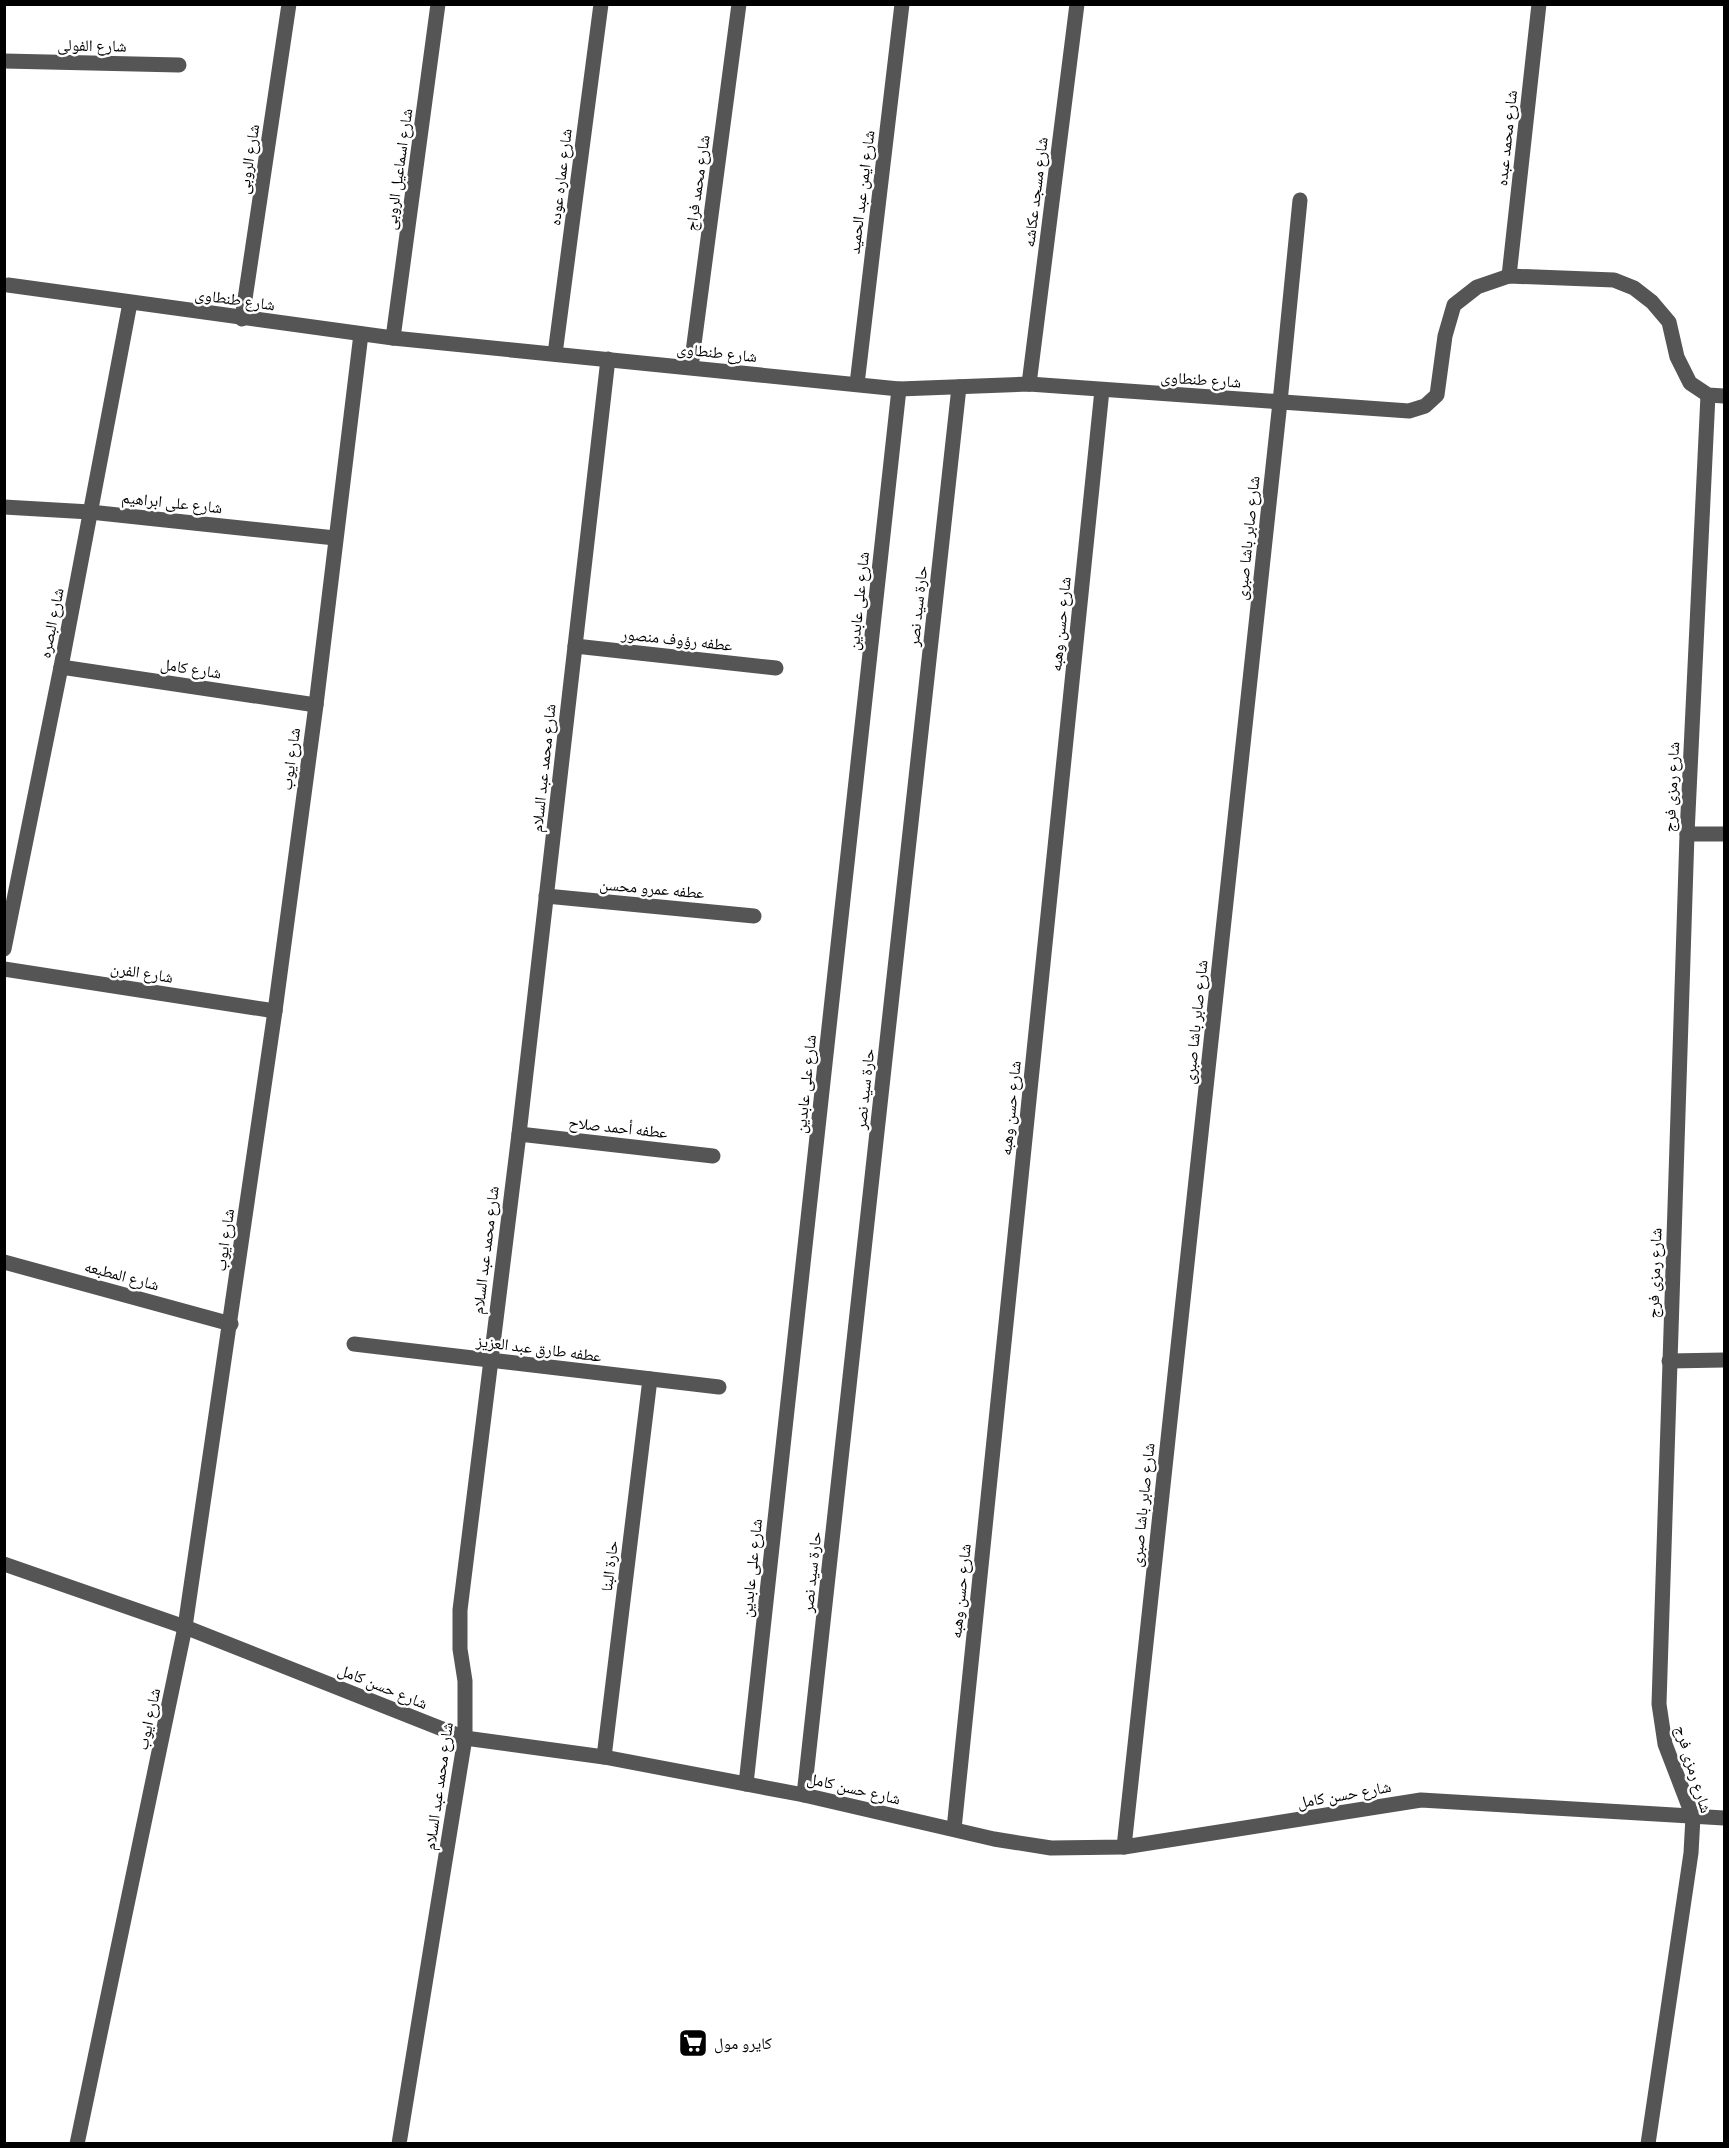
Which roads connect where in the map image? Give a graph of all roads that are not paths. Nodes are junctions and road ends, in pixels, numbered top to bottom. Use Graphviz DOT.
graph roads {
  1 [pos="289,4"];
  2 [pos="438,4"];
  3 [pos="601,4"];
  4 [pos="740,4"];
  5 [pos="902,4"];
  6 [pos="1077,4"];
  7 [pos="1539,4"];
  8 [pos="4,61"];
  9 [pos="179,65"];
  10 [pos="1300,200"];
  11 [pos="1509,276"];
  12 [pos="8,285"];
  13 [pos="130,303"];
  14 [pos="242,319"];
  15 [pos="361,334"];
  16 [pos="393,338"];
  17 [pos="555,354"];
  18 [pos="608,359"];
  19 [pos="691,367"];
  20 [pos="857,384"];
  21 [pos="1029,384"];
  22 [pos="959,387"];
  23 [pos="899,389"];
  24 [pos="1102,390"];
  25 [pos="1708,394"];
  26 [pos="1725,396"];
  27 [pos="1280,402"];
  28 [pos="4,507"];
  29 [pos="90,512"];
  30 [pos="335,538"];
  31 [pos="574,646"];
  32 [pos="61,667"];
  33 [pos="776,668"];
  34 [pos="316,705"];
  35 [pos="1687,834"];
  36 [pos="1725,834"];
  37 [pos="546,896"];
  38 [pos="754,916"];
  39 [pos="4,949"];
  40 [pos="4,969"];
  41 [pos="275,1011"];
  42 [pos="519,1134"];
  43 [pos="713,1156"];
  44 [pos="4,1262"];
  45 [pos="231,1324"];
  46 [pos="354,1344"];
  47 [pos="489,1360"];
  48 [pos="1725,1360"];
  49 [pos="1669,1361"];
  50 [pos="650,1378"];
  51 [pos="719,1387"];
  52 [pos="4,1564"];
  53 [pos="185,1626"];
  54 [pos="465,1738"];
  55 [pos="604,1757"];
  56 [pos="746,1784"];
  57 [pos="804,1795"];
  58 [pos="1693,1817"];
  59 [pos="1725,1818"];
  60 [pos="954,1829"];
  61 [pos="1124,1847"];
  62 [pos="78,2144"];
  63 [pos="399,2144"];
  64 [pos="1648,2144"];
  1 -- 14 [label="street, شارع الروبى"];
  2 -- 16 [label="street, شارع اسماعيل الروبى"];
  3 -- 17 [label="street, شارع عماره عوده"];
  4 -- 19 [label="street, شارع محمد فراج"];
  5 -- 20 [label="street, شارع ايمن عبد الحميد"];
  6 -- 21 [label="street, شارع مسجد عكاشه"];
  7 -- 11 [label="street, شارع محمد عبده"];
  8 -- 9 [label="street, شارع الفولى"];
  10 -- 27 [label="street, شارع صابر باشا صبرى"];
  11 -- 25 [label="street"];
  11 -- 27 [label="street, شارع طنطاوى"];
  12 -- 13 [label="street, شارع طنطاوى"];
  13 -- 14 [label="street, شارع طنطاوى"];
  13 -- 29 [label="street, شارع البصره"];
  14 -- 15 [label="street, شارع طنطاوى"];
  15 -- 16 [label="street, شارع طنطاوى"];
  15 -- 30 [label="street, شارع ايوب"];
  16 -- 17 [label="street, شارع طنطاوى"];
  17 -- 18 [label="street, شارع طنطاوى"];
  18 -- 19 [label="street, شارع طنطاوى"];
  18 -- 31 [label="street, شارع محمد عبد السلام"];
  19 -- 20 [label="street, شارع طنطاوى"];
  20 -- 23 [label="street, شارع طنطاوى"];
  21 -- 22 [label="street, شارع طنطاوى"];
  21 -- 24 [label="street, شارع طنطاوى"];
  22 -- 23 [label="street, شارع طنطاوى"];
  22 -- 57 [label="street, حارة سيد نصر"];
  23 -- 56 [label="street, شارع على عابدين"];
  24 -- 27 [label="street, شارع طنطاوى"];
  24 -- 60 [label="street, شارع حسن وهبه"];
  25 -- 26 [label="street"];
  25 -- 35 [label="street, شارع رمزى فرج"];
  27 -- 61 [label="street, شارع صابر باشا صبرى"];
  28 -- 29 [label="street, شارع على ابراهيم"];
  29 -- 30 [label="street, شارع على ابراهيم"];
  29 -- 32 [label="street, شارع البصره"];
  30 -- 34 [label="street, شارع ايوب"];
  31 -- 33 [label="street, عطفه رؤوف منصور"];
  31 -- 37 [label="street, شارع محمد عبد السلام"];
  32 -- 34 [label="street, شارع كامل"];
  32 -- 39 [label="street, شارع البصره"];
  34 -- 41 [label="street, شارع ايوب"];
  35 -- 36 [label="street"];
  35 -- 49 [label="street, شارع رمزى فرج"];
  37 -- 38 [label="street, عطفه عمرو محسن"];
  37 -- 42 [label="street, شارع محمد عبد السلام"];
  40 -- 41 [label="street, شارع الفرن"];
  41 -- 45 [label="street, شارع ايوب"];
  42 -- 43 [label="street, عطفه أحمد صلاح"];
  42 -- 47 [label="street, شارع محمد عبد السلام"];
  44 -- 45 [label="street, شارع المطبعه"];
  45 -- 53 [label="street, شارع ايوب"];
  46 -- 47 [label="street, عطفه طارق عبد العزيز"];
  47 -- 50 [label="street, عطفه طارق عبد العزيز"];
  47 -- 54 [label="street, شارع محمد عبد السلام"];
  48 -- 49 [label="street"];
  49 -- 58 [label="street, شارع رمزى فرج"];
  50 -- 51 [label="street, عطفه طارق عبد العزيز"];
  50 -- 55 [label="street, حارة البنا"];
  52 -- 53 [label="street, شارع حسن كامل"];
  53 -- 54 [label="street, شارع حسن كامل"];
  53 -- 62 [label="street, شارع ايوب"];
  54 -- 55 [label="street, شارع حسن كامل"];
  54 -- 63 [label="street, شارع محمد عبد السلام"];
  55 -- 56 [label="street, شارع حسن كامل"];
  56 -- 57 [label="street, شارع حسن كامل"];
  57 -- 60 [label="street, شارع حسن كامل"];
  58 -- 59 [label="street, شارع حسن كامل"];
  58 -- 61 [label="street, شارع حسن كامل"];
  58 -- 64 [label="street, شارع رمزى فرج"];
  60 -- 61 [label="street, شارع حسن كامل"];
}
